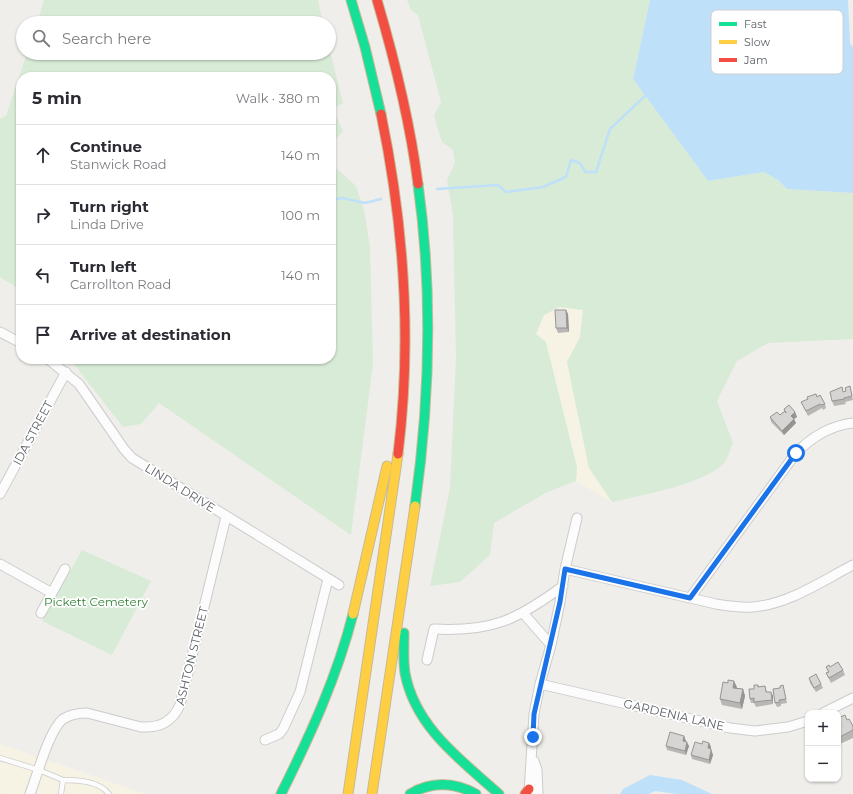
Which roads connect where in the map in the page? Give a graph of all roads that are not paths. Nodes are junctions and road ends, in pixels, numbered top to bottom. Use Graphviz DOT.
graph roads {
  1 [pos="351,0"];
  2 [pos="377,0"];
  3 [pos="0,332"];
  4 [pos="16,340"];
  5 [pos="55,364"];
  6 [pos="66,372"];
  7 [pos="404,380"];
  8 [pos="853,423"];
  9 [pos="0,494"];
  10 [pos="226,517"];
  11 [pos="577,518"];
  12 [pos="408,552"];
  13 [pos="0,564"];
  14 [pos="853,565"];
  15 [pos="65,568"];
  16 [pos="565,569"];
  17 [pos="328,579"];
  18 [pos="339,586"];
  19 [pos="563,586"];
  20 [pos="52,593"];
  21 [pos="690,598"];
  22 [pos="41,613"];
  23 [pos="523,613"];
  24 [pos="551,645"];
  25 [pos="427,660"];
  26 [pos="540,684"];
  27 [pos="853,698"];
  28 [pos="830,710"];
  29 [pos="805,722"];
  30 [pos="265,740"];
  31 [pos="532,754"];
  32 [pos="0,758"];
  33 [pos="39,770"];
  34 [pos="64,780"];
  35 [pos="528,792"];
  36 [pos="30,794"];
  37 [pos="61,794"];
  38 [pos="109,794"];
  39 [pos="281,794"];
  40 [pos="348,794"];
  41 [pos="372,794"];
  42 [pos="410,794"];
  43 [pos="476,794"];
  44 [pos="499,794"];
  45 [pos="538,794"];
  1 -- 7 [label="highway"];
  2 -- 12 [label="highway"];
  3 -- 4 [label="street"];
  5 -- 6 [label="street, LINDA DRIVE"];
  6 -- 9 [label="street, IDA STREET"];
  6 -- 10 [label="street, LINDA DRIVE"];
  7 -- 39 [label="highway"];
  7 -- 40 [label="highway"];
  8 -- 21 [label="street"];
  10 -- 17 [label="street, LINDA DRIVE"];
  10 -- 33 [label="street, ASHTON STREET"];
  11 -- 16 [label="street"];
  12 -- 41 [label="highway"];
  12 -- 44 [label="highway"];
  13 -- 20 [label="street"];
  14 -- 21 [label="street"];
  15 -- 20 [label="street"];
  16 -- 19 [label="street"];
  16 -- 21 [label="street"];
  17 -- 18 [label="street, LINDA DRIVE"];
  17 -- 30 [label="street"];
  19 -- 23 [label="street"];
  19 -- 24 [label="street"];
  20 -- 22 [label="street"];
  23 -- 24 [label="street"];
  23 -- 25 [label="street"];
  24 -- 26 [label="street"];
  26 -- 29 [label="street, GARDENIA LANE"];
  26 -- 31 [label="street"];
  27 -- 28 [label="street"];
  31 -- 35 [label="street"];
  31 -- 45 [label="street"];
  32 -- 33 [label="lane"];
  33 -- 34 [label="lane"];
  33 -- 36 [label="street, ASHTON STREET"];
  34 -- 37 [label="lane"];
  34 -- 38 [label="lane"];
  42 -- 43 [label="highway"];
}
